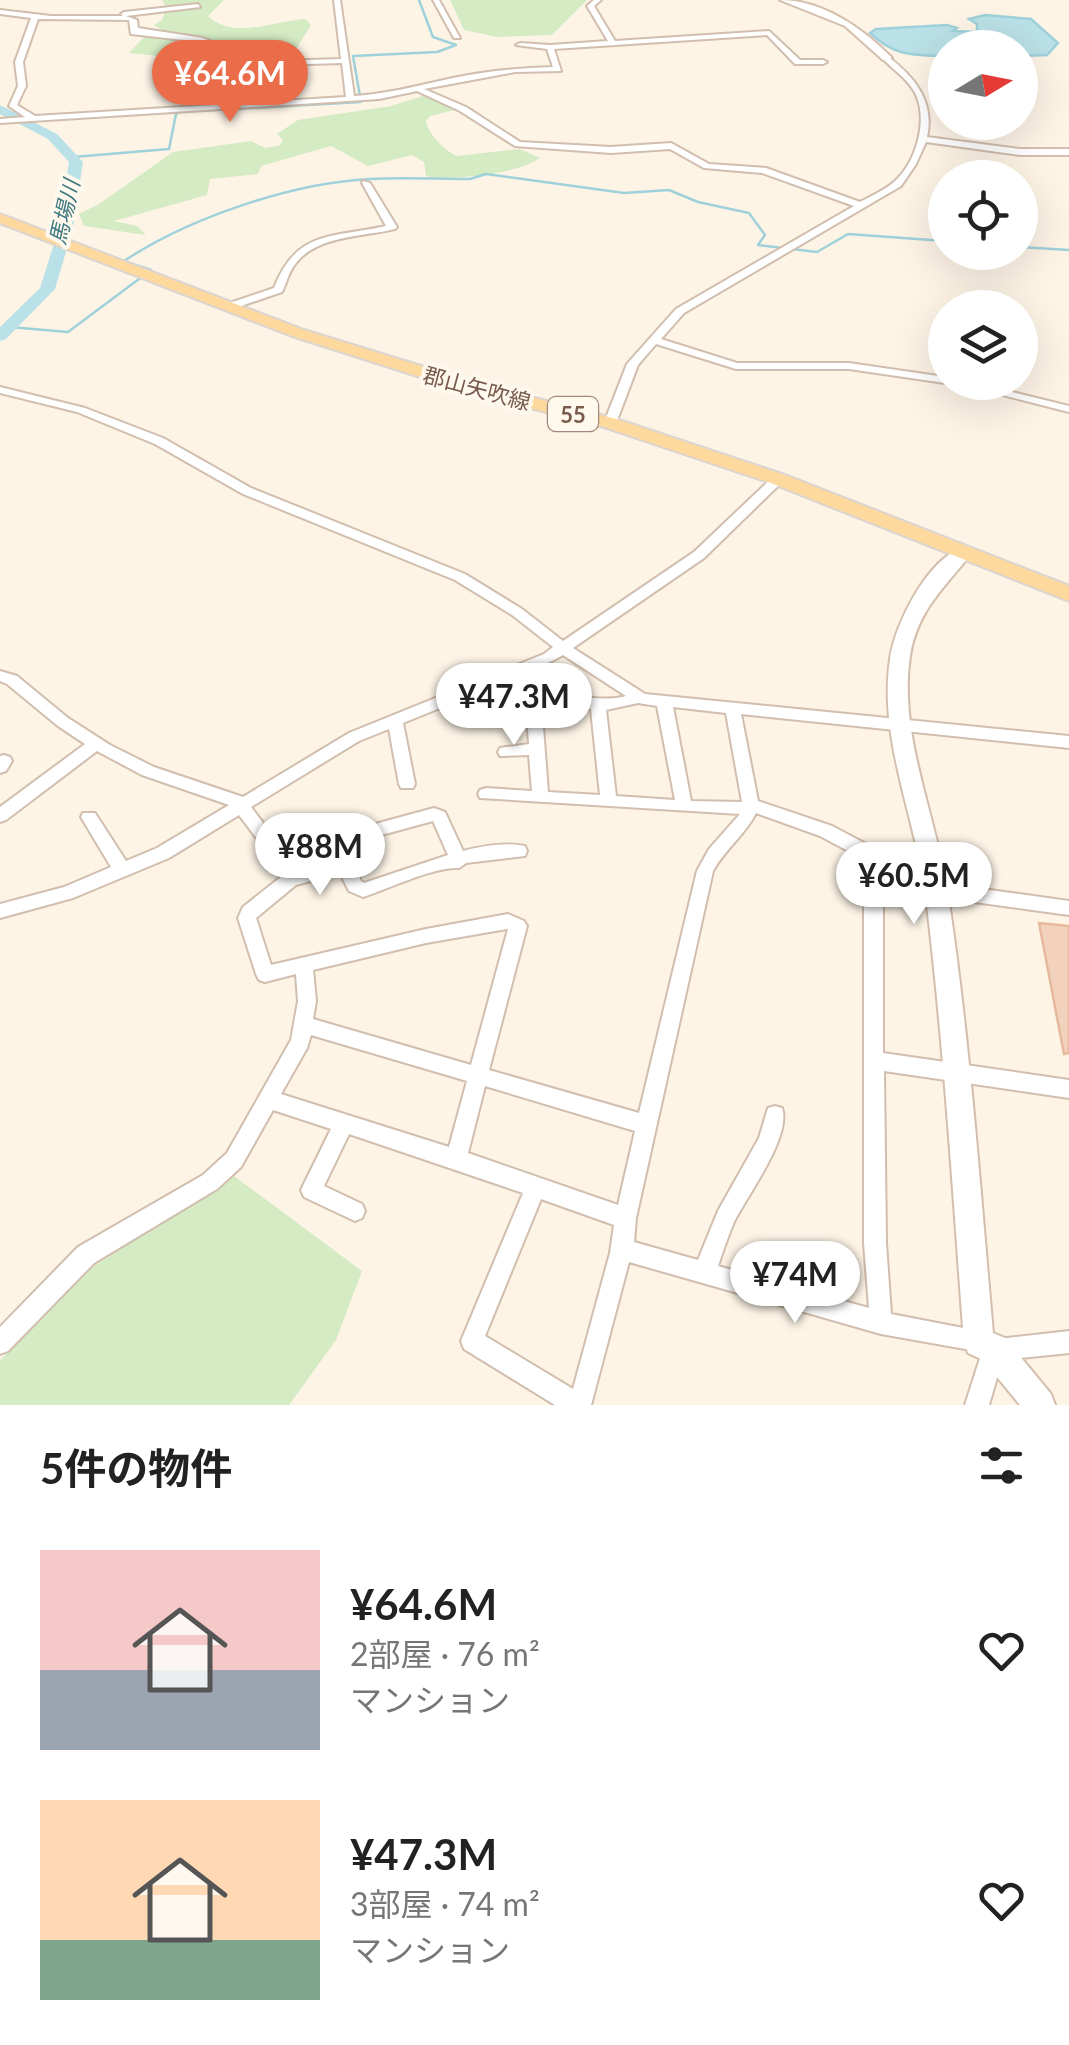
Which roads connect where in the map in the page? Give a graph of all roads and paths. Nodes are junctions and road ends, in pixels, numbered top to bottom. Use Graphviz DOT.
graph roads {
  1 [pos="337,0"];
  2 [pos="436,0"];
  3 [pos="598,0"];
  4 [pos="784,0"];
  5 [pos="131,1"];
  6 [pos="19,4"];
  7 [pos="198,6"];
  8 [pos="122,16"];
  9 [pos="36,17"];
  10 [pos="457,36"];
  11 [pos="612,42"];
  12 [pos="520,45"];
  13 [pos="550,47"];
  14 [pos="887,58"];
  15 [pos="344,61"];
  16 [pos="823,62"];
  17 [pos="420,90"];
  18 [pos="350,99"];
  19 [pos="32,119"];
  20 [pos="0,122"];
  21 [pos="925,139"];
  22 [pos="1069,152"];
  23 [pos="366,183"];
  24 [pos="862,206"];
  25 [pos="0,218"];
  26 [pos="228,308"];
  27 [pos="654,340"];
  28 [pos="928,378"];
  29 [pos="0,390"];
  30 [pos="1034,400"];
  31 [pos="1069,408"];
  32 [pos="610,424"];
  33 [pos="778,479"];
  34 [pos="962,554"];
  35 [pos="1069,594"];
  36 [pos="563,648"];
  37 [pos="0,676"];
  38 [pos="533,696"];
  39 [pos="638,697"];
  40 [pos="438,702"];
  41 [pos="664,702"];
  42 [pos="598,704"];
  43 [pos="732,707"];
  44 [pos="395,719"];
  45 [pos="900,728"];
  46 [pos="1069,742"];
  47 [pos="96,743"];
  48 [pos="537,749"];
  49 [pos="506,752"];
  50 [pos="407,784"];
  51 [pos="486,794"];
  52 [pos="540,797"];
  53 [pos="609,801"];
  54 [pos="242,805"];
  55 [pos="684,806"];
  56 [pos="751,806"];
  57 [pos="0,816"];
  58 [pos="89,817"];
  59 [pos="519,851"];
  60 [pos="876,857"];
  61 [pos="458,861"];
  62 [pos="342,866"];
  63 [pos="122,870"];
  64 [pos="291,879"];
  65 [pos="936,890"];
  66 [pos="1069,908"];
  67 [pos="0,911"];
  68 [pos="304,966"];
  69 [pos="306,1025"];
  70 [pos="876,1060"];
  71 [pos="478,1074"];
  72 [pos="957,1075"];
  73 [pos="1069,1089"];
  74 [pos="266,1100"];
  75 [pos="775,1115"];
  76 [pos="344,1124"];
  77 [pos="648,1125"];
  78 [pos="456,1159"];
  79 [pos="536,1187"];
  80 [pos="355,1210"];
  81 [pos="625,1218"];
  82 [pos="624,1250"];
  83 [pos="704,1273"];
  84 [pos="881,1323"];
  85 [pos="0,1342"];
  86 [pos="1069,1342"];
  87 [pos="987,1345"];
  88 [pos="578,1405"];
  89 [pos="977,1405"];
  90 [pos="1040,1405"];
  1 -- 15 [label="street"];
  2 -- 10 [label="street"];
  3 -- 11 [label="street"];
  4 -- 14 [label="street"];
  5 -- 8 [label="street"];
  6 -- 9 [label="street"];
  7 -- 8 [label="street"];
  8 -- 9 [label="street"];
  8 -- 15 [label="street"];
  9 -- 19 [label="street"];
  11 -- 13 [label="street"];
  11 -- 16 [label="street"];
  12 -- 13 [label="street"];
  13 -- 17 [label="street"];
  14 -- 21 [label="street"];
  15 -- 18 [label="street"];
  17 -- 18 [label="street"];
  17 -- 24 [label="street"];
  18 -- 19 [label="street"];
  19 -- 20 [label="street"];
  21 -- 22 [label="street"];
  21 -- 24 [label="street"];
  23 -- 26 [label="street"];
  24 -- 27 [label="street"];
  25 -- 26 [label="main road, 郡山矢吹線 / 55"];
  26 -- 32 [label="main road, 郡山矢吹線 / 55"];
  27 -- 28 [label="street"];
  27 -- 32 [label="street"];
  29 -- 36 [label="street"];
  30 -- 31 [label="street"];
  32 -- 33 [label="main road, 郡山矢吹線 / 55"];
  33 -- 34 [label="main road, 郡山矢吹線 / 55"];
  33 -- 36 [label="street"];
  34 -- 35 [label="main road, 郡山矢吹線 / 55"];
  34 -- 45 [label="street"];
  36 -- 39 [label="street"];
  36 -- 40 [label="street"];
  37 -- 47 [label="street"];
  38 -- 40 [label="street"];
  38 -- 42 [label="street"];
  38 -- 48 [label="street"];
  39 -- 41 [label="street"];
  39 -- 42 [label="street"];
  40 -- 44 [label="street"];
  41 -- 43 [label="street"];
  41 -- 55 [label="street"];
  42 -- 53 [label="street"];
  43 -- 45 [label="street"];
  43 -- 56 [label="street"];
  44 -- 50 [label="street"];
  44 -- 54 [label="street"];
  45 -- 46 [label="street"];
  45 -- 65 [label="street"];
  47 -- 54 [label="street"];
  47 -- 57 [label="street"];
  48 -- 49 [label="street"];
  48 -- 52 [label="street"];
  51 -- 52 [label="street"];
  52 -- 53 [label="street"];
  53 -- 55 [label="street"];
  54 -- 63 [label="street"];
  54 -- 64 [label="street"];
  55 -- 56 [label="street"];
  56 -- 60 [label="street"];
  56 -- 77 [label="street"];
  58 -- 63 [label="street"];
  59 -- 61 [label="street"];
  60 -- 65 [label="street"];
  60 -- 70 [label="street"];
  61 -- 62 [label="street"];
  61 -- 62 [label="street"];
  62 -- 64 [label="street"];
  63 -- 67 [label="street"];
  64 -- 68 [label="street"];
  65 -- 66 [label="street"];
  65 -- 72 [label="street"];
  68 -- 69 [label="street"];
  68 -- 71 [label="street"];
  69 -- 71 [label="street"];
  69 -- 74 [label="street"];
  70 -- 72 [label="street"];
  70 -- 84 [label="street"];
  71 -- 77 [label="street"];
  71 -- 78 [label="street"];
  72 -- 73 [label="street"];
  72 -- 87 [label="street"];
  74 -- 76 [label="street"];
  74 -- 85 [label="street"];
  75 -- 83 [label="street"];
  76 -- 78 [label="street"];
  76 -- 80 [label="street"];
  77 -- 81 [label="street"];
  78 -- 79 [label="street"];
  79 -- 81 [label="street"];
  79 -- 88 [label="street"];
  81 -- 82 [label="street"];
  82 -- 83 [label="street"];
  82 -- 88 [label="street"];
  83 -- 84 [label="street"];
  84 -- 87 [label="street"];
  86 -- 87 [label="street"];
  87 -- 89 [label="street"];
  87 -- 90 [label="street"];
}
